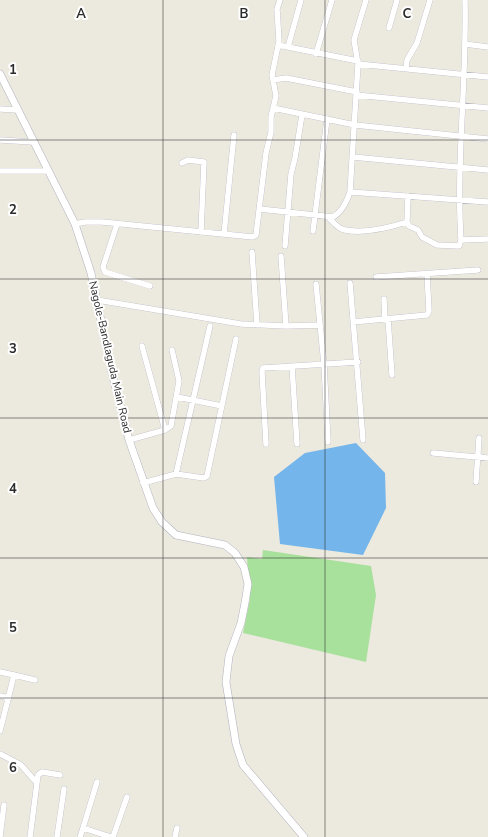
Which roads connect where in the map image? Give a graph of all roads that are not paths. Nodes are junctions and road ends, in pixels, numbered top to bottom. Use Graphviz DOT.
graph roads {
  1 [pos="280,0"];
  2 [pos="301,0"];
  3 [pos="332,0"];
  4 [pos="366,0"];
  5 [pos="397,0"];
  6 [pos="430,0"];
  7 [pos="465,0"];
  8 [pos="389,28"];
  9 [pos="465,44"];
  10 [pos="278,45"];
  11 [pos="488,47"];
  12 [pos="288,48"];
  13 [pos="316,54"];
  14 [pos="358,62"];
  15 [pos="406,68"];
  16 [pos="464,74"];
  17 [pos="1,76"];
  18 [pos="488,77"];
  19 [pos="273,80"];
  20 [pos="356,94"];
  21 [pos="463,106"];
  22 [pos="273,108"];
  23 [pos="488,108"];
  24 [pos="0,109"];
  25 [pos="18,110"];
  26 [pos="302,115"];
  27 [pos="327,119"];
  28 [pos="354,125"];
  29 [pos="234,136"];
  30 [pos="462,137"];
  31 [pos="488,139"];
  32 [pos="0,140"];
  33 [pos="33,142"];
  34 [pos="352,157"];
  35 [pos="182,163"];
  36 [pos="460,168"];
  37 [pos="488,170"];
  38 [pos="0,171"];
  39 [pos="48,171"];
  40 [pos="350,192"];
  41 [pos="408,196"];
  42 [pos="460,200"];
  43 [pos="488,202"];
  44 [pos="260,210"];
  45 [pos="287,212"];
  46 [pos="315,215"];
  47 [pos="328,217"];
  48 [pos="407,222"];
  49 [pos="75,224"];
  50 [pos="117,224"];
  51 [pos="313,231"];
  52 [pos="201,232"];
  53 [pos="224,234"];
  54 [pos="488,239"];
  55 [pos="462,240"];
  56 [pos="285,246"];
  57 [pos="252,252"];
  58 [pos="281,256"];
  59 [pos="478,270"];
  60 [pos="427,274"];
  61 [pos="376,277"];
  62 [pos="350,283"];
  63 [pos="316,284"];
  64 [pos="150,286"];
  65 [pos="384,299"];
  66 [pos="98,300"];
  67 [pos="386,320"];
  68 [pos="353,322"];
  69 [pos="257,325"];
  70 [pos="320,325"];
  71 [pos="210,326"];
  72 [pos="286,326"];
  73 [pos="236,339"];
  74 [pos="142,346"];
  75 [pos="172,350"];
  76 [pos="358,362"];
  77 [pos="324,364"];
  78 [pos="292,366"];
  79 [pos="392,375"];
  80 [pos="177,397"];
  81 [pos="193,400"];
  82 [pos="222,406"];
  83 [pos="165,430"];
  84 [pos="479,438"];
  85 [pos="129,440"];
  86 [pos="363,440"];
  87 [pos="328,442"];
  88 [pos="266,444"];
  89 [pos="297,444"];
  90 [pos="433,453"];
  91 [pos="478,457"];
  92 [pos="488,458"];
  93 [pos="176,474"];
  94 [pos="476,482"];
  95 [pos="143,483"];
  96 [pos="0,672"];
  97 [pos="14,675"];
  98 [pos="35,680"];
  99 [pos="0,696"];
  100 [pos="8,698"];
  101 [pos="2,720"];
  102 [pos="0,732"];
  103 [pos="0,754"];
  104 [pos="60,774"];
  105 [pos="36,782"];
  106 [pos="97,782"];
  107 [pos="64,789"];
  108 [pos="127,797"];
  109 [pos="4,805"];
  110 [pos="83,828"];
  111 [pos="177,828"];
  112 [pos="0,837"];
  113 [pos="30,837"];
  114 [pos="57,837"];
  115 [pos="80,837"];
  116 [pos="112,837"];
  117 [pos="175,837"];
  118 [pos="304,837"];
  1 -- 10 [label="street"];
  2 -- 12 [label="street"];
  3 -- 13 [label="street"];
  4 -- 14 [label="street"];
  5 -- 8 [label="street"];
  6 -- 15 [label="street"];
  7 -- 9 [label="street"];
  9 -- 11 [label="street"];
  9 -- 16 [label="street"];
  10 -- 12 [label="street"];
  10 -- 19 [label="street"];
  12 -- 13 [label="street"];
  13 -- 14 [label="street"];
  14 -- 15 [label="street"];
  14 -- 20 [label="street"];
  15 -- 16 [label="street"];
  16 -- 18 [label="street"];
  16 -- 21 [label="street"];
  17 -- 25 [label="street, Nagole-Bandlaguda Main Road"];
  19 -- 20 [label="street"];
  19 -- 22 [label="street"];
  20 -- 21 [label="street"];
  20 -- 28 [label="street"];
  21 -- 23 [label="street"];
  21 -- 30 [label="street"];
  22 -- 26 [label="street"];
  22 -- 44 [label="street"];
  24 -- 25 [label="street"];
  25 -- 33 [label="street, Nagole-Bandlaguda Main Road"];
  26 -- 27 [label="street"];
  26 -- 45 [label="street"];
  27 -- 28 [label="street"];
  27 -- 46 [label="street"];
  28 -- 30 [label="street"];
  28 -- 34 [label="street"];
  29 -- 53 [label="street"];
  30 -- 31 [label="street"];
  30 -- 36 [label="street"];
  32 -- 33 [label="street"];
  33 -- 39 [label="street, Nagole-Bandlaguda Main Road"];
  34 -- 36 [label="street"];
  34 -- 40 [label="street"];
  35 -- 52 [label="street"];
  36 -- 37 [label="street"];
  36 -- 42 [label="street"];
  38 -- 39 [label="street"];
  39 -- 49 [label="street, Nagole-Bandlaguda Main Road"];
  40 -- 41 [label="street"];
  40 -- 47 [label="street"];
  41 -- 42 [label="street"];
  41 -- 48 [label="street"];
  42 -- 43 [label="street"];
  42 -- 55 [label="street"];
  44 -- 45 [label="street"];
  44 -- 53 [label="street"];
  45 -- 46 [label="street"];
  45 -- 56 [label="street"];
  46 -- 47 [label="street"];
  46 -- 51 [label="street"];
  47 -- 48 [label="street"];
  48 -- 55 [label="street"];
  49 -- 50 [label="street"];
  49 -- 66 [label="street, Nagole-Bandlaguda Main Road"];
  50 -- 52 [label="street"];
  50 -- 64 [label="street"];
  52 -- 53 [label="street"];
  54 -- 55 [label="street"];
  57 -- 69 [label="street"];
  58 -- 72 [label="street"];
  59 -- 60 [label="street"];
  60 -- 61 [label="street"];
  60 -- 67 [label="street"];
  62 -- 68 [label="street"];
  63 -- 70 [label="street"];
  65 -- 67 [label="street"];
  66 -- 69 [label="street"];
  66 -- 85 [label="street, Nagole-Bandlaguda Main Road"];
  67 -- 68 [label="street"];
  67 -- 79 [label="street"];
  68 -- 76 [label="street"];
  69 -- 72 [label="street"];
  70 -- 72 [label="street"];
  70 -- 77 [label="street"];
  71 -- 81 [label="street"];
  73 -- 82 [label="street"];
  74 -- 83 [label="street"];
  75 -- 80 [label="street"];
  76 -- 77 [label="street"];
  76 -- 86 [label="street"];
  77 -- 78 [label="street"];
  77 -- 87 [label="street"];
  78 -- 88 [label="street"];
  78 -- 89 [label="street"];
  80 -- 81 [label="street"];
  80 -- 83 [label="street"];
  81 -- 82 [label="street"];
  81 -- 93 [label="street"];
  82 -- 93 [label="street"];
  83 -- 85 [label="street"];
  84 -- 91 [label="street"];
  85 -- 95 [label="street, Nagole-Bandlaguda Main Road"];
  90 -- 91 [label="street"];
  91 -- 92 [label="street"];
  91 -- 94 [label="street"];
  93 -- 95 [label="street"];
  95 -- 118 [label="street, Nagole-Bandlaguda Main Road"];
  96 -- 97 [label="street"];
  97 -- 98 [label="street"];
  97 -- 100 [label="street"];
  99 -- 100 [label="street"];
  100 -- 101 [label="street"];
  101 -- 102 [label="street"];
  103 -- 105 [label="street"];
  104 -- 105 [label="street"];
  105 -- 113 [label="street"];
  106 -- 110 [label="street"];
  107 -- 114 [label="street"];
  108 -- 116 [label="street"];
  109 -- 112 [label="street"];
  110 -- 115 [label="street"];
  110 -- 116 [label="street"];
  111 -- 117 [label="street"];
}
